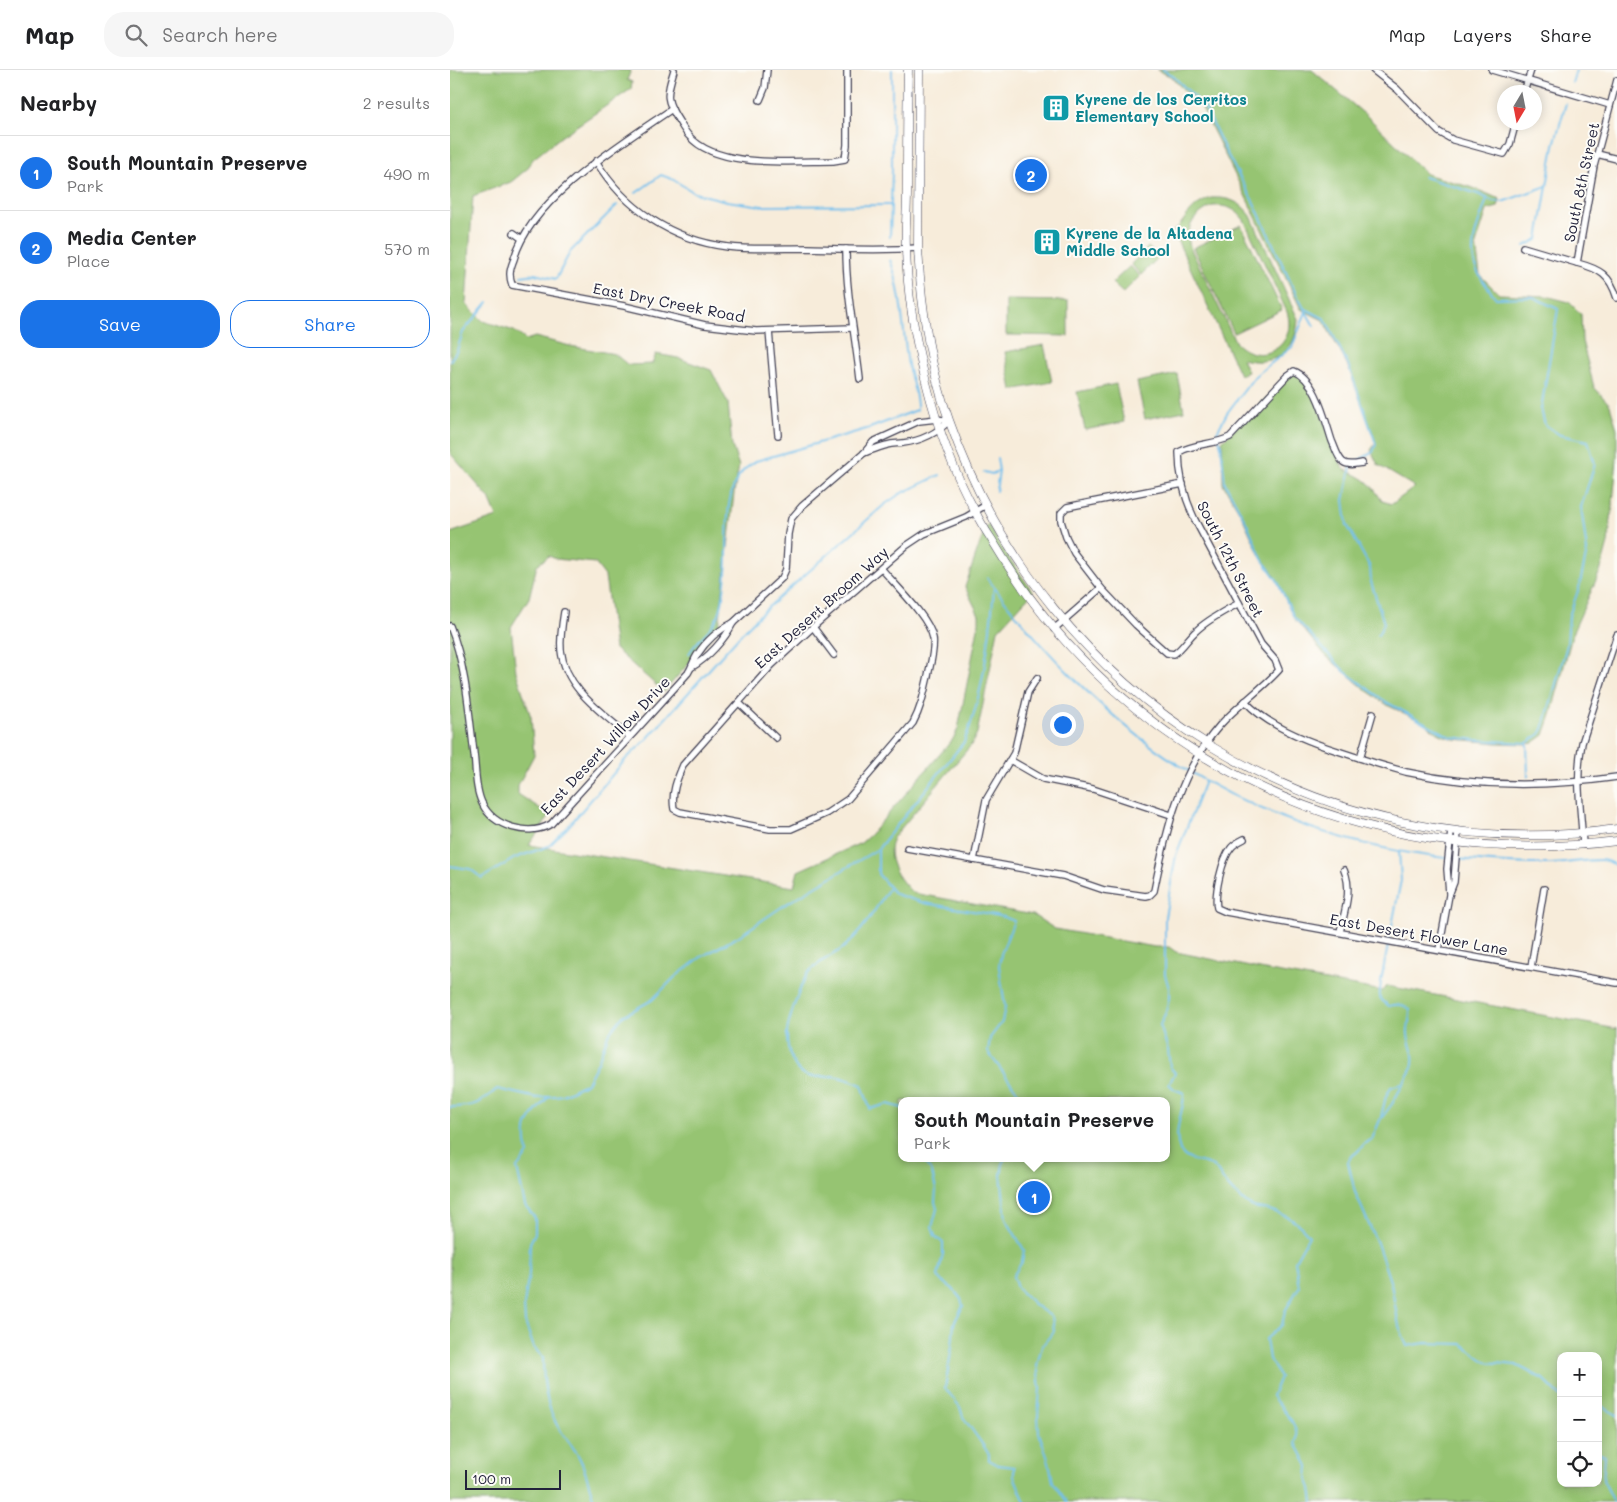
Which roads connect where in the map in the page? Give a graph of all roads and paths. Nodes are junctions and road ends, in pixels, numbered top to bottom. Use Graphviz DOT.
graph roads {
  1 [pos="674,70"];
  2 [pos="767,70"];
  3 [pos="847,70"];
  4 [pos="908,70"];
  5 [pos="919,70"];
  6 [pos="1373,70"];
  7 [pos="1492,70"];
  8 [pos="1531,70"];
  9 [pos="1617,80"];
  10 [pos="1528,81"];
  11 [pos="1527,85"];
  12 [pos="760,100"];
  13 [pos="907,103"];
  14 [pos="919,104"];
  15 [pos="1610,105"];
  16 [pos="672,109"];
  17 [pos="1514,130"];
  18 [pos="1597,154"];
  19 [pos="1617,159"];
  20 [pos="596,161"];
  21 [pos="514,234"];
  22 [pos="521,238"];
  23 [pos="1523,247"];
  24 [pos="918,248"];
  25 [pos="846,249"];
  26 [pos="906,249"];
  27 [pos="1577,263"];
  28 [pos="1617,298"];
  29 [pos="852,328"];
  30 [pos="769,331"];
  31 [pos="860,379"];
  32 [pos="937,419"];
  33 [pos="949,421"];
  34 [pos="940,430"];
  35 [pos="778,435"];
  36 [pos="864,453"];
  37 [pos="1362,464"];
  38 [pos="1183,484"];
  39 [pos="986,505"];
  40 [pos="975,512"];
  41 [pos="881,568"];
  42 [pos="1101,588"];
  43 [pos="1239,603"];
  44 [pos="564,612"];
  45 [pos="1063,621"];
  46 [pos="450,626"];
  47 [pos="813,627"];
  48 [pos="1054,629"];
  49 [pos="1617,635"];
  50 [pos="834,655"];
  51 [pos="1037,678"];
  52 [pos="1245,701"];
  53 [pos="739,703"];
  54 [pos="1373,714"];
  55 [pos="629,736"];
  56 [pos="776,738"];
  57 [pos="1206,744"];
  58 [pos="1200,754"];
  59 [pos="1360,758"];
  60 [pos="1010,760"];
  61 [pos="1617,777"];
  62 [pos="1578,782"];
  63 [pos="1313,797"];
  64 [pos="1308,807"];
  65 [pos="1171,815"];
  66 [pos="1617,829"];
  67 [pos="1455,831"];
  68 [pos="1582,832"];
  69 [pos="1244,839"];
  70 [pos="1617,841"];
  71 [pos="1454,842"];
  72 [pos="1583,845"];
  73 [pos="907,848"];
  74 [pos="974,860"];
  75 [pos="1344,870"];
  76 [pos="1447,872"];
  77 [pos="1456,872"];
  78 [pos="1544,889"];
  79 [pos="1449,895"];
  80 [pos="1340,932"];
  81 [pos="1439,950"];
  82 [pos="1531,967"];
  83 [pos="1617,983"];
  1 -- 16 [label="street"];
  2 -- 12 [label="street"];
  3 -- 16 [label="street"];
  4 -- 13 [label="street"];
  5 -- 14 [label="street"];
  6 -- 17 [label="street"];
  7 -- 10 [label="street"];
  8 -- 10 [label="street"];
  9 -- 15 [label="street, South 8th Street"];
  10 -- 11 [label="street"];
  10 -- 15 [label="street"];
  13 -- 14 [label="street"];
  13 -- 26 [label="street"];
  14 -- 24 [label="street"];
  15 -- 18 [label="street, South 8th Street"];
  16 -- 20 [label="street"];
  18 -- 19 [label="street"];
  18 -- 27 [label="street, South 8th Street"];
  20 -- 22 [label="street"];
  20 -- 25 [label="street"];
  21 -- 22 [label="street"];
  22 -- 30 [label="street, East Dry Creek Road"];
  23 -- 27 [label="street"];
  24 -- 26 [label="street"];
  24 -- 33 [label="street"];
  25 -- 26 [label="street"];
  25 -- 29 [label="street"];
  26 -- 32 [label="street"];
  27 -- 28 [label="street, South 8th Street"];
  29 -- 30 [label="street, East Dry Creek Road"];
  29 -- 31 [label="street"];
  30 -- 35 [label="street"];
  32 -- 33 [label="street, East Desert Willow Drive"];
  32 -- 34 [label="street"];
  32 -- 36 [label="street, East Desert Willow Drive"];
  33 -- 34 [label="street, East Desert Willow Drive"];
  33 -- 39 [label="street"];
  34 -- 36 [label="street, East Desert Willow Drive"];
  34 -- 40 [label="street"];
  36 -- 55 [label="street, East Desert Willow Drive"];
  37 -- 38 [label="street, South 12th Street"];
  38 -- 42 [label="street"];
  38 -- 43 [label="street, South 12th Street"];
  39 -- 40 [label="street, East Desert Broom Way"];
  39 -- 45 [label="street"];
  40 -- 41 [label="street, East Desert Broom Way"];
  40 -- 48 [label="street"];
  41 -- 47 [label="street, East Desert Broom Way"];
  41 -- 53 [label="street, East Desert Broom Way"];
  42 -- 43 [label="street"];
  42 -- 45 [label="street"];
  43 -- 52 [label="street, South 12th Street"];
  44 -- 55 [label="street"];
  45 -- 48 [label="street"];
  45 -- 57 [label="street"];
  46 -- 55 [label="street, East Desert Willow Drive"];
  47 -- 50 [label="street"];
  47 -- 53 [label="street, East Desert Broom Way"];
  48 -- 58 [label="street"];
  49 -- 62 [label="street"];
  51 -- 60 [label="street"];
  52 -- 57 [label="street"];
  52 -- 59 [label="street"];
  53 -- 56 [label="street"];
  54 -- 59 [label="street"];
  57 -- 58 [label="street"];
  57 -- 63 [label="street"];
  58 -- 64 [label="street"];
  58 -- 65 [label="street"];
  59 -- 62 [label="street"];
  60 -- 65 [label="street"];
  60 -- 74 [label="street"];
  61 -- 62 [label="street"];
  62 -- 68 [label="street"];
  63 -- 64 [label="street"];
  63 -- 67 [label="street"];
  64 -- 71 [label="street"];
  65 -- 74 [label="street"];
  66 -- 68 [label="street"];
  67 -- 68 [label="street"];
  67 -- 71 [label="street"];
  68 -- 72 [label="street"];
  69 -- 80 [label="street, East Desert Flower Lane"];
  70 -- 72 [label="street"];
  71 -- 72 [label="street"];
  71 -- 76 [label="street"];
  71 -- 77 [label="street"];
  73 -- 74 [label="street"];
  75 -- 80 [label="street"];
  76 -- 77 [label="street"];
  76 -- 79 [label="street"];
  77 -- 79 [label="street"];
  78 -- 82 [label="street"];
  79 -- 81 [label="street"];
  80 -- 81 [label="street, East Desert Flower Lane"];
  81 -- 82 [label="street, East Desert Flower Lane"];
  82 -- 83 [label="street, East Desert Flower Lane"];
}
